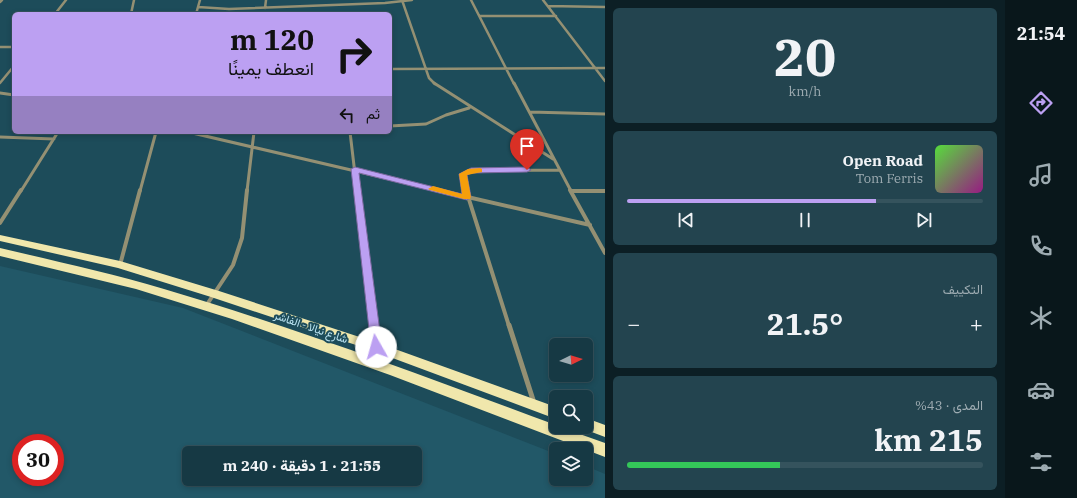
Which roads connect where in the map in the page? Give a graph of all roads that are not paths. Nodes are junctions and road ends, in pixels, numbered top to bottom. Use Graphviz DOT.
graph roads {
  1 [pos="2,0"];
  2 [pos="66,0"];
  3 [pos="134,0"];
  4 [pos="200,0"];
  5 [pos="266,0"];
  6 [pos="340,0"];
  7 [pos="412,0"];
  8 [pos="471,0"];
  9 [pos="543,0"];
  10 [pos="402,1"];
  11 [pos="0,2"];
  12 [pos="340,4"];
  13 [pos="548,6"];
  14 [pos="198,7"];
  15 [pos="605,7"];
  16 [pos="265,8"];
  17 [pos="57,12"];
  18 [pos="132,12"];
  19 [pos="197,12"];
  20 [pos="480,16"];
  21 [pos="556,16"];
  22 [pos="0,47"];
  23 [pos="12,47"];
  24 [pos="12,68"];
  25 [pos="506,68"];
  26 [pos="595,68"];
  27 [pos="605,68"];
  28 [pos="392,69"];
  29 [pos="426,69"];
  30 [pos="605,81"];
  31 [pos="0,83"];
  32 [pos="0,93"];
  33 [pos="12,95"];
  34 [pos="469,108"];
  35 [pos="530,112"];
  36 [pos="605,114"];
  37 [pos="392,126"];
  38 [pos="57,134"];
  39 [pos="155,134"];
  40 [pos="197,134"];
  41 [pos="254,134"];
  42 [pos="350,134"];
  43 [pos="0,137"];
  44 [pos="54,139"];
  45 [pos="253,146"];
  46 [pos="553,159"];
  47 [pos="355,169"];
  48 [pos="559,170"];
  49 [pos="572,191"];
  50 [pos="605,191"];
  51 [pos="467,197"];
  52 [pos="0,222"];
  53 [pos="590,225"];
  54 [pos="0,238"];
  55 [pos="0,252"];
  56 [pos="605,253"];
  57 [pos="120,265"];
  58 [pos="215,294"];
  59 [pos="206,306"];
  60 [pos="376,347"];
  61 [pos="534,405"];
  62 [pos="549,410"];
  63 [pos="593,427"];
  64 [pos="605,431"];
  65 [pos="605,450"];
  1 -- 11 [label="street"];
  2 -- 17 [label="street"];
  3 -- 18 [label="street"];
  4 -- 14 [label="street"];
  5 -- 16 [label="street"];
  6 -- 12 [label="street"];
  7 -- 10 [label="street"];
  8 -- 20 [label="street"];
  9 -- 13 [label="street"];
  10 -- 12 [label="street"];
  10 -- 29 [label="street"];
  12 -- 16 [label="street"];
  13 -- 15 [label="street"];
  13 -- 21 [label="street"];
  14 -- 16 [label="street"];
  14 -- 19 [label="street"];
  20 -- 21 [label="street"];
  20 -- 25 [label="street"];
  21 -- 26 [label="street"];
  22 -- 23 [label="street"];
  24 -- 31 [label="street"];
  25 -- 26 [label="street"];
  25 -- 29 [label="street"];
  25 -- 35 [label="street"];
  26 -- 27 [label="street"];
  26 -- 30 [label="street"];
  28 -- 29 [label="street"];
  29 -- 34 [label="street"];
  32 -- 33 [label="street"];
  34 -- 37 [label="street"];
  34 -- 46 [label="street"];
  35 -- 36 [label="street"];
  35 -- 46 [label="street"];
  38 -- 44 [label="street"];
  39 -- 57 [label="street"];
  40 -- 45 [label="street"];
  41 -- 45 [label="street"];
  42 -- 47 [label="street"];
  43 -- 44 [label="street"];
  44 -- 52 [label="street"];
  45 -- 47 [label="street"];
  45 -- 58 [label="street"];
  46 -- 48 [label="street"];
  47 -- 51 [label="street"];
  47 -- 60 [label="street"];
  48 -- 49 [label="street"];
  48 -- 51 [label="street"];
  49 -- 50 [label="street"];
  49 -- 53 [label="street"];
  51 -- 53 [label="street"];
  51 -- 61 [label="street"];
  53 -- 56 [label="street"];
  54 -- 57 [label="highway, شارع نيالا - الفاشر"];
  55 -- 59 [label="highway, شارع نيالا - الفاشر"];
  57 -- 58 [label="highway, شارع نيالا - الفاشر"];
  58 -- 59 [label="street"];
  58 -- 60 [label="highway, شارع نيالا - الفاشر"];
  59 -- 65 [label="highway, شارع نيالا - الفاشر"];
  60 -- 61 [label="highway, شارع نيالا - الفاشر"];
  61 -- 62 [label="highway, شارع نيالا - الفاشر"];
  63 -- 64 [label="highway"];
}
